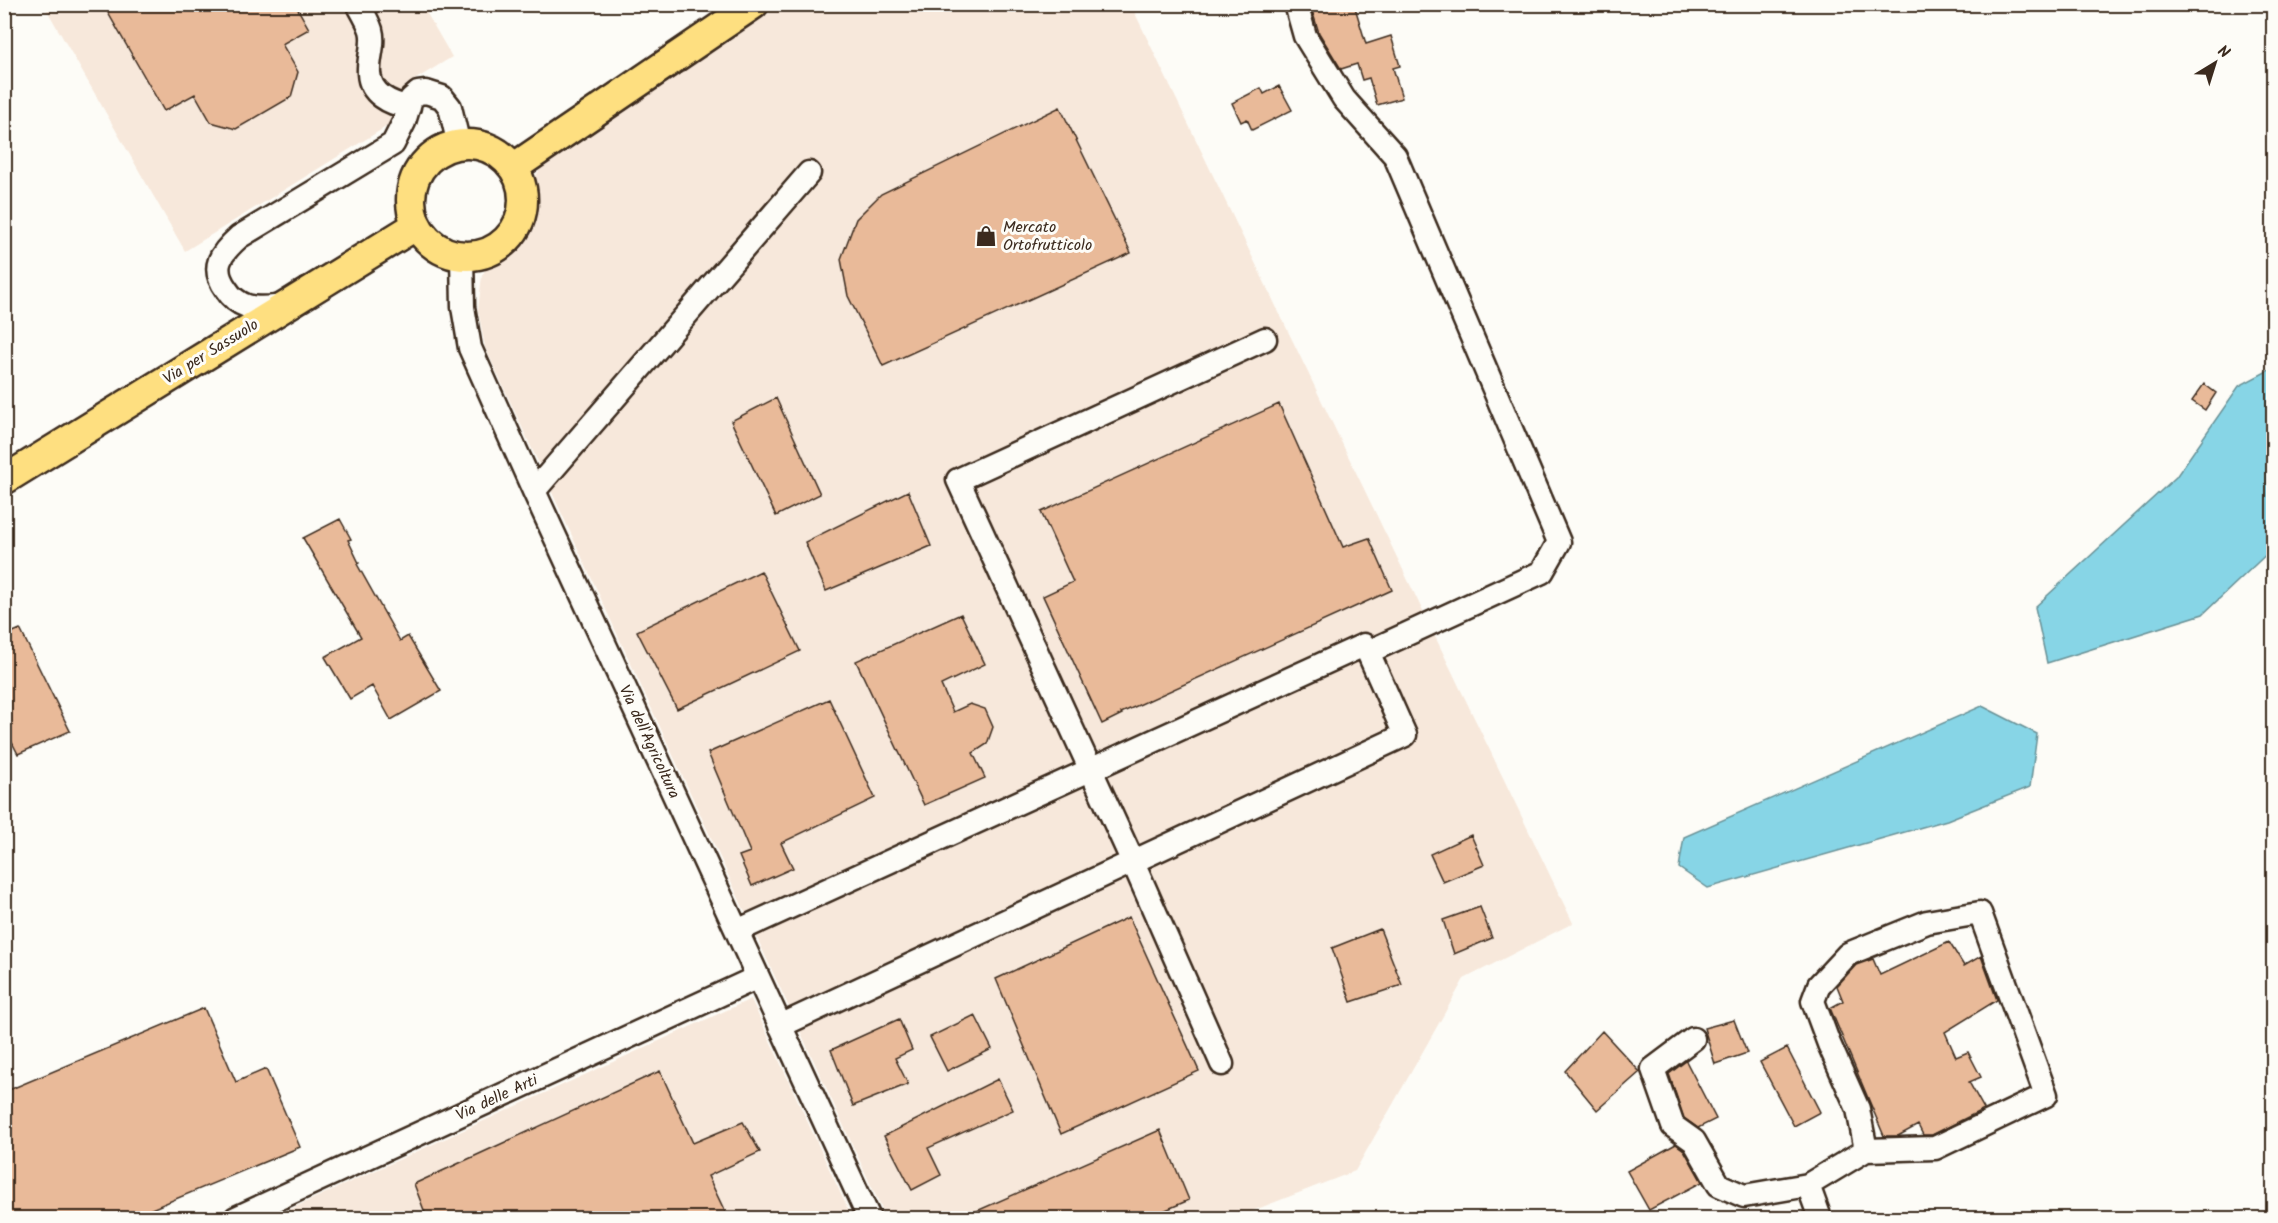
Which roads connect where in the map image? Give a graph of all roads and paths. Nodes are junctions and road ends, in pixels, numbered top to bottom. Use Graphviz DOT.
graph roads {
  1 [pos="358,4"];
  2 [pos="754,4"];
  3 [pos="1296,4"];
  4 [pos="409,107"];
  5 [pos="459,145"];
  6 [pos="513,168"];
  7 [pos="809,173"];
  8 [pos="417,225"];
  9 [pos="462,256"];
  10 [pos="285,306"];
  11 [pos="1265,339"];
  12 [pos="4,480"];
  13 [pos="534,491"];
  14 [pos="1368,652"];
  15 [pos="1091,770"];
  16 [pos="1133,862"];
  17 [pos="737,931"];
  18 [pos="758,977"];
  19 [pos="780,1026"];
  20 [pos="1693,1039"];
  21 [pos="1222,1064"];
  22 [pos="1866,1150"];
  23 [pos="1808,1185"];
  24 [pos="236,1218"];
  25 [pos="869,1218"];
  26 [pos="1820,1218"];
  1 -- 4 [label="street"];
  2 -- 6 [label="main road"];
  3 -- 14 [label="street"];
  4 -- 5 [label="street"];
  4 -- 10 [label="street"];
  5 -- 6 [label="main road"];
  5 -- 8 [label="main road"];
  6 -- 9 [label="main road"];
  7 -- 13 [label="street"];
  8 -- 9 [label="main road"];
  8 -- 10 [label="main road, Via per Sassuolo"];
  9 -- 13 [label="street, Via dell'Agricoltura"];
  10 -- 12 [label="main road, Via per Sassuolo"];
  11 -- 15 [label="street"];
  13 -- 17 [label="street, Via dell'Agricoltura"];
  14 -- 15 [label="street"];
  14 -- 16 [label="street"];
  15 -- 16 [label="street"];
  15 -- 17 [label="street"];
  16 -- 19 [label="street"];
  16 -- 21 [label="street"];
  17 -- 18 [label="street, Via dell'Agricoltura"];
  18 -- 19 [label="street, Via dell'Agricoltura"];
  18 -- 24 [label="street, Via delle Arti"];
  19 -- 25 [label="street, Via dell'Agricoltura"];
  20 -- 23 [label="street"];
  22 -- 22 [label="street"];
  22 -- 23 [label="street"];
  23 -- 26 [label="street"];
}
